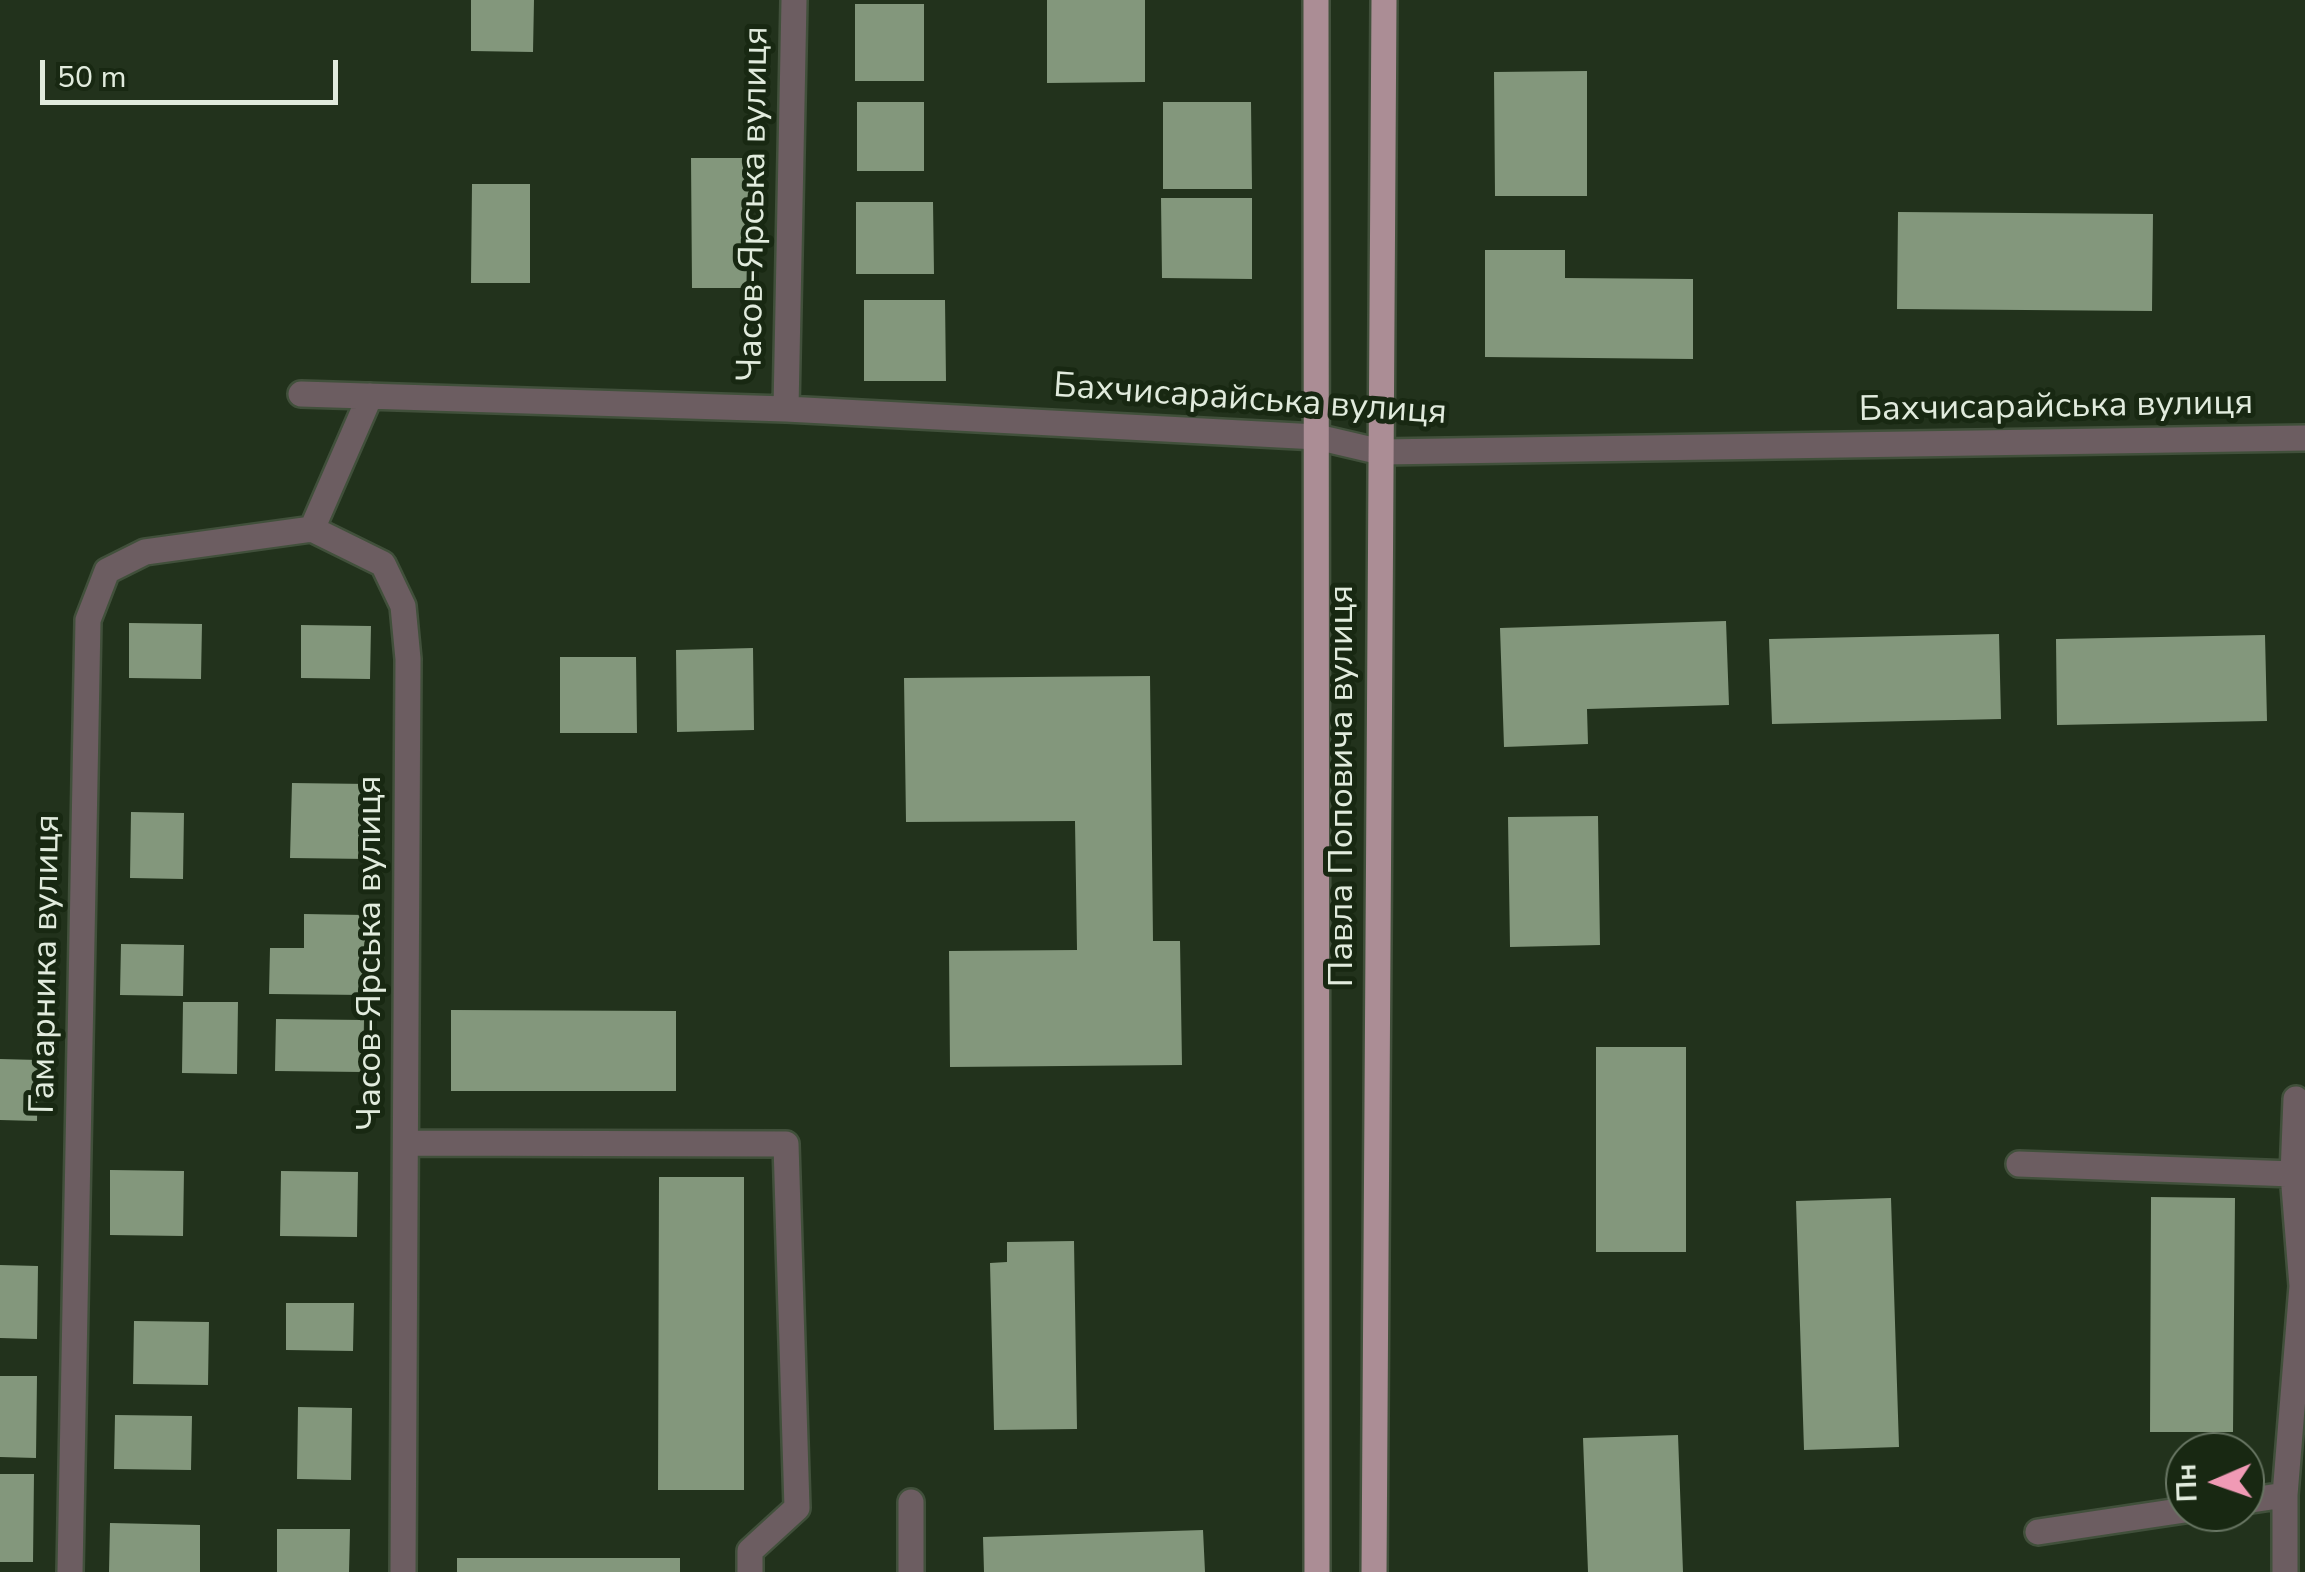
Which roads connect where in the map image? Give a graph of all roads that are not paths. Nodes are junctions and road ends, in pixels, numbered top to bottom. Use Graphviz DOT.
graph roads {
  1 [pos="794,0"];
  2 [pos="1316,0"];
  3 [pos="1384,0"];
  4 [pos="301,394"];
  5 [pos="370,396"];
  6 [pos="786,409"];
  7 [pos="1317,436"];
  8 [pos="2305,438"];
  9 [pos="1381,452"];
  10 [pos="312,529"];
  11 [pos="2296,1099"];
  12 [pos="406,1143"];
  13 [pos="2019,1164"];
  14 [pos="2293,1174"];
  15 [pos="2304,1286"];
  16 [pos="2285,1495"];
  17 [pos="2265,1498"];
  18 [pos="911,1502"];
  19 [pos="2165,1513"];
  20 [pos="2038,1532"];
  21 [pos="70,1572"];
  22 [pos="403,1572"];
  23 [pos="750,1572"];
  24 [pos="911,1572"];
  25 [pos="1317,1572"];
  26 [pos="1374,1572"];
  27 [pos="2286,1572"];
  1 -- 6 [label="street, Часов-Ярська вулиця"];
  2 -- 7 [label="main road, Павла Поповича вулиця"];
  3 -- 9 [label="main road, Павла Поповича вулиця"];
  4 -- 5 [label="street, Бахчисарайська вулиця"];
  5 -- 6 [label="street, Бахчисарайська вулиця"];
  5 -- 10 [label="street"];
  6 -- 7 [label="street, Бахчисарайська вулиця"];
  7 -- 9 [label="street, Бахчисарайська вулиця"];
  7 -- 25 [label="main road, Павла Поповича вулиця"];
  8 -- 9 [label="street, Бахчисарайська вулиця"];
  9 -- 26 [label="main road, Павла Поповича вулиця"];
  10 -- 12 [label="street, Часов-Ярська вулиця"];
  10 -- 21 [label="street, Гамарника вулиця"];
  11 -- 14 [label="street"];
  12 -- 22 [label="street, Часов-Ярська вулиця"];
  12 -- 23 [label="street"];
  13 -- 14 [label="street"];
  14 -- 15 [label="street"];
  15 -- 16 [label="street"];
  16 -- 17 [label="street"];
  16 -- 27 [label="street"];
  18 -- 24 [label="street"];
  19 -- 20 [label="street"];
}
